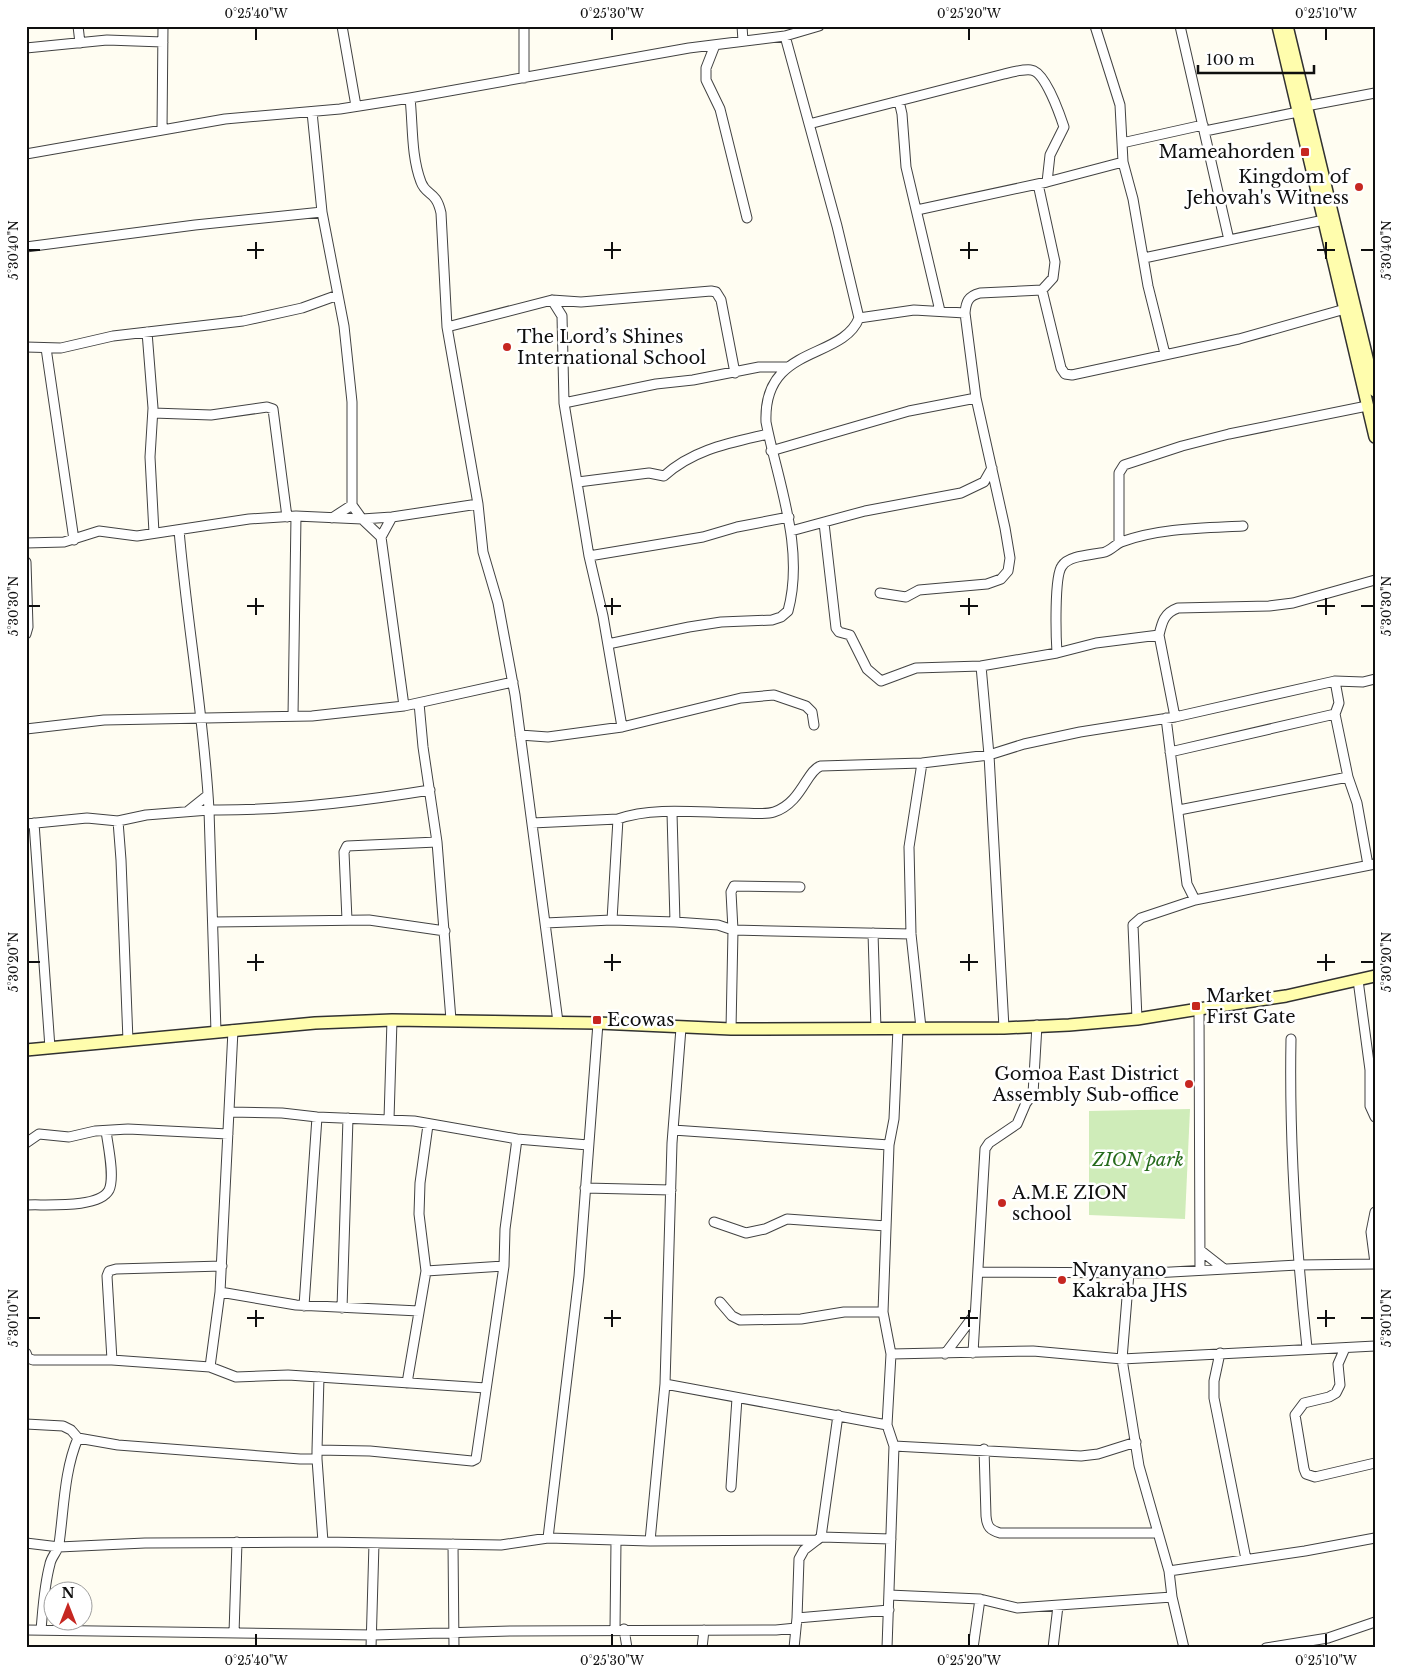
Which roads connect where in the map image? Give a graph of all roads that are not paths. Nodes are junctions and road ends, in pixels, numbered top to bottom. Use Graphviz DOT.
graph roads {
  1 [pos="78,26"];
  2 [pos="163,26"];
  3 [pos="342,26"];
  4 [pos="524,26"];
  5 [pos="742,26"];
  6 [pos="819,26"];
  7 [pos="1095,26"];
  8 [pos="1180,26"];
  9 [pos="1278,26"];
  10 [pos="1287,26"];
  11 [pos="785,36"];
  12 [pos="743,41"];
  13 [pos="163,42"];
  14 [pos="80,43"];
  15 [pos="715,45"];
  16 [pos="26,48"];
  17 [pos="524,78"];
  18 [pos="1375,93"];
  19 [pos="410,98"];
  20 [pos="899,101"];
  21 [pos="356,106"];
  22 [pos="1302,109"];
  23 [pos="312,112"];
  24 [pos="809,124"];
  25 [pos="1204,128"];
  26 [pos="162,130"];
  27 [pos="1122,143"];
  28 [pos="26,154"];
  29 [pos="1123,162"];
  30 [pos="1042,183"];
  31 [pos="917,210"];
  32 [pos="322,212"];
  33 [pos="747,218"];
  34 [pos="1324,220"];
  35 [pos="1229,240"];
  36 [pos="26,247"];
  37 [pos="1144,258"];
  38 [pos="1042,290"];
  39 [pos="338,295"];
  40 [pos="552,300"];
  41 [pos="1345,309"];
  42 [pos="940,311"];
  43 [pos="965,313"];
  44 [pos="859,318"];
  45 [pos="447,326"];
  46 [pos="147,332"];
  47 [pos="26,347"];
  48 [pos="46,348"];
  49 [pos="1165,354"];
  50 [pos="787,367"];
  51 [pos="736,372"];
  52 [pos="1375,391"];
  53 [pos="976,398"];
  54 [pos="564,404"];
  55 [pos="1368,406"];
  56 [pos="153,413"];
  57 [pos="768,434"];
  58 [pos="1375,437"];
  59 [pos="771,451"];
  60 [pos="992,468"];
  61 [pos="578,482"];
  62 [pos="984,482"];
  63 [pos="995,487"];
  64 [pos="478,504"];
  65 [pos="352,505"];
  66 [pos="292,517"];
  67 [pos="392,517"];
  68 [pos="788,517"];
  69 [pos="332,518"];
  70 [pos="362,519"];
  71 [pos="824,523"];
  72 [pos="1243,526"];
  73 [pos="179,530"];
  74 [pos="791,532"];
  75 [pos="154,533"];
  76 [pos="381,537"];
  77 [pos="74,540"];
  78 [pos="26,543"];
  79 [pos="1119,543"];
  80 [pos="589,556"];
  81 [pos="26,562"];
  82 [pos="1375,580"];
  83 [pos="880,593"];
  84 [pos="26,634"];
  85 [pos="1159,635"];
  86 [pos="608,644"];
  87 [pos="1056,653"];
  88 [pos="981,666"];
  89 [pos="1375,679"];
  90 [pos="1335,681"];
  91 [pos="513,682"];
  92 [pos="419,703"];
  93 [pos="404,706"];
  94 [pos="1335,714"];
  95 [pos="294,716"];
  96 [pos="1171,718"];
  97 [pos="202,720"];
  98 [pos="814,725"];
  99 [pos="622,727"];
  100 [pos="26,729"];
  101 [pos="520,735"];
  102 [pos="1170,752"];
  103 [pos="989,755"];
  104 [pos="922,762"];
  105 [pos="1348,777"];
  106 [pos="430,790"];
  107 [pos="208,795"];
  108 [pos="209,810"];
  109 [pos="1179,810"];
  110 [pos="188,812"];
  111 [pos="672,812"];
  112 [pos="618,819"];
  113 [pos="118,821"];
  114 [pos="30,823"];
  115 [pos="532,823"];
  116 [pos="436,842"];
  117 [pos="1371,864"];
  118 [pos="800,887"];
  119 [pos="1195,900"];
  120 [pos="347,920"];
  121 [pos="612,920"];
  122 [pos="212,922"];
  123 [pos="544,922"];
  124 [pos="675,922"];
  125 [pos="732,930"];
  126 [pos="445,931"];
  127 [pos="873,933"];
  128 [pos="911,934"];
  129 [pos="1375,976"];
  130 [pos="1358,980"];
  131 [pos="1199,1009"];
  132 [pos="1137,1019"];
  133 [pos="392,1020"];
  134 [pos="451,1020"];
  135 [pos="558,1022"];
  136 [pos="598,1023"];
  137 [pos="1037,1024"];
  138 [pos="681,1028"];
  139 [pos="898,1028"];
  140 [pos="921,1028"];
  141 [pos="1004,1028"];
  142 [pos="731,1029"];
  143 [pos="876,1029"];
  144 [pos="233,1030"];
  145 [pos="216,1032"];
  146 [pos="1291,1039"];
  147 [pos="128,1041"];
  148 [pos="50,1048"];
  149 [pos="26,1050"];
  150 [pos="230,1112"];
  151 [pos="1375,1116"];
  152 [pos="317,1117"];
  153 [pos="348,1118"];
  154 [pos="389,1119"];
  155 [pos="428,1125"];
  156 [pos="673,1130"];
  157 [pos="106,1131"];
  158 [pos="228,1134"];
  159 [pos="517,1139"];
  160 [pos="26,1143"];
  161 [pos="588,1145"];
  162 [pos="889,1145"];
  163 [pos="585,1188"];
  164 [pos="671,1190"];
  165 [pos="26,1205"];
  166 [pos="1375,1212"];
  167 [pos="714,1222"];
  168 [pos="886,1226"];
  169 [pos="1200,1250"];
  170 [pos="1375,1264"];
  171 [pos="1298,1265"];
  172 [pos="222,1266"];
  173 [pos="504,1266"];
  174 [pos="1223,1268"];
  175 [pos="1200,1269"];
  176 [pos="426,1271"];
  177 [pos="978,1272"];
  178 [pos="1129,1273"];
  179 [pos="220,1292"];
  180 [pos="720,1302"];
  181 [pos="304,1306"];
  182 [pos="342,1308"];
  183 [pos="419,1311"];
  184 [pos="883,1312"];
  185 [pos="976,1313"];
  186 [pos="1375,1346"];
  187 [pos="1307,1348"];
  188 [pos="1345,1348"];
  189 [pos="26,1353"];
  190 [pos="973,1353"];
  191 [pos="1220,1353"];
  192 [pos="891,1354"];
  193 [pos="945,1354"];
  194 [pos="1122,1358"];
  195 [pos="112,1360"];
  196 [pos="210,1368"];
  197 [pos="319,1377"];
  198 [pos="407,1383"];
  199 [pos="665,1384"];
  200 [pos="486,1388"];
  201 [pos="737,1398"];
  202 [pos="838,1414"];
  203 [pos="26,1424"];
  204 [pos="887,1425"];
  205 [pos="78,1438"];
  206 [pos="1136,1442"];
  207 [pos="894,1446"];
  208 [pos="984,1449"];
  209 [pos="317,1455"];
  210 [pos="1375,1463"];
  211 [pos="732,1486"];
  212 [pos="1158,1533"];
  213 [pos="548,1538"];
  214 [pos="819,1538"];
  215 [pos="1375,1538"];
  216 [pos="891,1539"];
  217 [pos="616,1541"];
  218 [pos="650,1541"];
  219 [pos="237,1542"];
  220 [pos="324,1542"];
  221 [pos="26,1543"];
  222 [pos="374,1543"];
  223 [pos="454,1544"];
  224 [pos="59,1547"];
  225 [pos="1246,1559"];
  226 [pos="1169,1571"];
  227 [pos="889,1595"];
  228 [pos="1172,1596"];
  229 [pos="980,1599"];
  230 [pos="1058,1606"];
  231 [pos="889,1610"];
  232 [pos="797,1618"];
  233 [pos="1375,1622"];
  234 [pos="796,1628"];
  235 [pos="619,1629"];
  236 [pos="26,1630"];
  237 [pos="41,1630"];
  238 [pos="704,1630"];
  239 [pos="234,1633"];
  240 [pos="454,1633"];
  241 [pos="373,1635"];
  242 [pos="1271,1647"];
  243 [pos="371,1648"];
  244 [pos="454,1648"];
  245 [pos="627,1648"];
  246 [pos="702,1648"];
  247 [pos="794,1648"];
  248 [pos="887,1648"];
  249 [pos="973,1648"];
  250 [pos="1053,1648"];
  251 [pos="1184,1648"];
  1 -- 14 [label="street"];
  2 -- 13 [label="street"];
  3 -- 21 [label="street"];
  4 -- 17 [label="street"];
  5 -- 12 [label="street"];
  6 -- 11 [label="street"];
  7 -- 27 [label="street"];
  8 -- 25 [label="street"];
  9 -- 22 [label="street"];
  10 -- 22 [label="street"];
  11 -- 12 [label="street"];
  11 -- 24 [label="street"];
  12 -- 15 [label="street"];
  13 -- 14 [label="street"];
  13 -- 26 [label="street"];
  14 -- 16 [label="street"];
  15 -- 17 [label="street"];
  15 -- 33 [label="street"];
  17 -- 19 [label="street"];
  18 -- 22 [label="street"];
  19 -- 21 [label="street"];
  19 -- 45 [label="street"];
  20 -- 24 [label="street"];
  20 -- 30 [label="street"];
  20 -- 31 [label="street"];
  21 -- 23 [label="street"];
  22 -- 25 [label="street"];
  22 -- 34 [label="street"];
  22 -- 52 [label="street"];
  23 -- 26 [label="street"];
  23 -- 32 [label="street"];
  24 -- 44 [label="street"];
  25 -- 27 [label="street"];
  25 -- 35 [label="street"];
  26 -- 28 [label="street"];
  27 -- 29 [label="street"];
  29 -- 30 [label="street"];
  29 -- 37 [label="street"];
  30 -- 31 [label="street"];
  30 -- 38 [label="street"];
  31 -- 42 [label="street"];
  32 -- 36 [label="street"];
  32 -- 39 [label="street"];
  34 -- 35 [label="street"];
  34 -- 41 [label="street"];
  35 -- 37 [label="street"];
  37 -- 49 [label="street"];
  38 -- 43 [label="street"];
  38 -- 49 [label="street"];
  39 -- 46 [label="street"];
  39 -- 65 [label="street"];
  40 -- 45 [label="street"];
  40 -- 51 [label="street"];
  40 -- 54 [label="street"];
  41 -- 49 [label="street"];
  41 -- 55 [label="street"];
  42 -- 43 [label="street"];
  42 -- 44 [label="street"];
  43 -- 53 [label="street"];
  44 -- 50 [label="street"];
  45 -- 64 [label="street"];
  46 -- 48 [label="street"];
  46 -- 56 [label="street"];
  47 -- 48 [label="street"];
  48 -- 77 [label="street"];
  50 -- 51 [label="street"];
  50 -- 57 [label="street"];
  51 -- 54 [label="street"];
  53 -- 59 [label="street"];
  53 -- 60 [label="street"];
  54 -- 61 [label="street"];
  55 -- 58 [label="street"];
  55 -- 79 [label="street"];
  56 -- 66 [label="street"];
  56 -- 75 [label="street"];
  57 -- 59 [label="street"];
  57 -- 61 [label="street"];
  59 -- 68 [label="street"];
  60 -- 62 [label="street"];
  60 -- 63 [label="street"];
  61 -- 80 [label="street"];
  62 -- 63 [label="street"];
  62 -- 71 [label="street"];
  63 -- 83 [label="street"];
  64 -- 67 [label="street"];
  64 -- 91 [label="street"];
  65 -- 69 [label="street"];
  65 -- 70 [label="street"];
  66 -- 69 [label="street"];
  66 -- 73 [label="street"];
  66 -- 95 [label="street"];
  67 -- 70 [label="street"];
  67 -- 76 [label="street"];
  68 -- 74 [label="street"];
  68 -- 80 [label="street"];
  69 -- 70 [label="street"];
  70 -- 76 [label="street"];
  71 -- 74 [label="street"];
  71 -- 88 [label="street"];
  72 -- 79 [label="street"];
  73 -- 75 [label="street"];
  73 -- 97 [label="street"];
  74 -- 86 [label="street"];
  75 -- 77 [label="street"];
  76 -- 93 [label="street"];
  77 -- 78 [label="street"];
  79 -- 87 [label="street"];
  80 -- 86 [label="street"];
  81 -- 84 [label="street"];
  82 -- 85 [label="street"];
  85 -- 87 [label="street"];
  85 -- 96 [label="street"];
  86 -- 99 [label="street"];
  87 -- 88 [label="street"];
  88 -- 103 [label="street"];
  89 -- 90 [label="street"];
  90 -- 94 [label="street"];
  90 -- 96 [label="street"];
  91 -- 92 [label="street"];
  91 -- 101 [label="street"];
  92 -- 93 [label="street"];
  92 -- 106 [label="street"];
  93 -- 95 [label="street"];
  94 -- 102 [label="street"];
  94 -- 105 [label="street"];
  95 -- 97 [label="street"];
  96 -- 102 [label="street"];
  96 -- 103 [label="street"];
  97 -- 100 [label="street"];
  97 -- 107 [label="street"];
  98 -- 99 [label="street"];
  99 -- 101 [label="street"];
  101 -- 115 [label="street"];
  102 -- 109 [label="street"];
  103 -- 104 [label="street"];
  103 -- 141 [label="street"];
  104 -- 111 [label="street"];
  104 -- 128 [label="street"];
  105 -- 109 [label="street"];
  105 -- 117 [label="street"];
  106 -- 108 [label="street"];
  106 -- 116 [label="street"];
  107 -- 108 [label="street"];
  107 -- 110 [label="street"];
  108 -- 110 [label="street"];
  108 -- 122 [label="street"];
  109 -- 119 [label="street"];
  110 -- 113 [label="street"];
  111 -- 112 [label="street"];
  111 -- 124 [label="street"];
  112 -- 115 [label="street"];
  112 -- 121 [label="street"];
  113 -- 114 [label="street"];
  113 -- 147 [label="street"];
  114 -- 148 [label="street"];
  115 -- 123 [label="street"];
  116 -- 120 [label="street"];
  116 -- 126 [label="street"];
  117 -- 119 [label="street"];
  118 -- 125 [label="street"];
  119 -- 132 [label="street"];
  120 -- 122 [label="street"];
  120 -- 126 [label="street"];
  121 -- 123 [label="street"];
  121 -- 124 [label="street"];
  122 -- 145 [label="street"];
  123 -- 135 [label="street"];
  124 -- 125 [label="street"];
  125 -- 127 [label="street"];
  125 -- 142 [label="street"];
  126 -- 134 [label="street"];
  127 -- 128 [label="street"];
  127 -- 143 [label="street"];
  128 -- 140 [label="street"];
  129 -- 130 [label="street"];
  130 -- 131 [label="street"];
  130 -- 151 [label="street"];
  131 -- 132 [label="street"];
  131 -- 169 [label="street"];
  132 -- 137 [label="street"];
  133 -- 134 [label="street"];
  133 -- 144 [label="street"];
  133 -- 154 [label="street"];
  134 -- 135 [label="street"];
  135 -- 136 [label="street"];
  136 -- 138 [label="street"];
  136 -- 161 [label="street"];
  137 -- 141 [label="street"];
  137 -- 177 [label="street"];
  138 -- 142 [label="street"];
  138 -- 156 [label="street"];
  139 -- 140 [label="street"];
  139 -- 143 [label="street"];
  139 -- 162 [label="street"];
  140 -- 141 [label="street"];
  142 -- 143 [label="street"];
  144 -- 145 [label="street"];
  144 -- 150 [label="street"];
  145 -- 147 [label="street"];
  146 -- 171 [label="street"];
  147 -- 148 [label="street"];
  148 -- 149 [label="street"];
  150 -- 152 [label="street"];
  150 -- 158 [label="street"];
  152 -- 153 [label="street"];
  152 -- 181 [label="street"];
  153 -- 154 [label="street"];
  153 -- 182 [label="street"];
  154 -- 155 [label="street"];
  155 -- 159 [label="street"];
  155 -- 176 [label="street"];
  156 -- 162 [label="street"];
  156 -- 164 [label="street"];
  157 -- 158 [label="street"];
  157 -- 160 [label="street"];
  157 -- 165 [label="street"];
  158 -- 172 [label="street"];
  159 -- 161 [label="street"];
  159 -- 173 [label="street"];
  161 -- 163 [label="street"];
  162 -- 168 [label="street"];
  163 -- 164 [label="street"];
  163 -- 213 [label="street"];
  164 -- 199 [label="street"];
  166 -- 170 [label="street"];
  167 -- 168 [label="street"];
  168 -- 184 [label="street"];
  169 -- 174 [label="street"];
  169 -- 175 [label="street"];
  170 -- 171 [label="street"];
  171 -- 174 [label="street"];
  171 -- 187 [label="street"];
  172 -- 179 [label="street"];
  172 -- 195 [label="street"];
  173 -- 176 [label="street"];
  173 -- 200 [label="street"];
  174 -- 175 [label="street"];
  175 -- 178 [label="street"];
  176 -- 183 [label="street"];
  177 -- 178 [label="street"];
  177 -- 185 [label="street"];
  178 -- 194 [label="street"];
  179 -- 181 [label="street"];
  179 -- 196 [label="street"];
  180 -- 184 [label="street"];
  181 -- 182 [label="street"];
  182 -- 183 [label="street"];
  183 -- 198 [label="street"];
  184 -- 192 [label="street"];
  185 -- 190 [label="street"];
  185 -- 193 [label="street"];
  186 -- 188 [label="street"];
  187 -- 188 [label="street"];
  187 -- 191 [label="street"];
  188 -- 210 [label="street"];
  189 -- 195 [label="street"];
  190 -- 193 [label="street"];
  190 -- 194 [label="street"];
  191 -- 194 [label="street"];
  191 -- 225 [label="street"];
  192 -- 193 [label="street"];
  192 -- 204 [label="street"];
  194 -- 206 [label="street"];
  195 -- 196 [label="street"];
  196 -- 197 [label="street"];
  197 -- 198 [label="street"];
  197 -- 209 [label="street"];
  198 -- 200 [label="street"];
  199 -- 201 [label="street"];
  199 -- 218 [label="street"];
  200 -- 209 [label="street"];
  201 -- 202 [label="street"];
  201 -- 211 [label="street"];
  202 -- 204 [label="street"];
  202 -- 214 [label="street"];
  203 -- 205 [label="street"];
  204 -- 207 [label="street"];
  205 -- 209 [label="street"];
  205 -- 224 [label="street"];
  206 -- 208 [label="street"];
  206 -- 212 [label="street"];
  207 -- 208 [label="street"];
  207 -- 216 [label="street"];
  208 -- 212 [label="street"];
  209 -- 220 [label="street"];
  212 -- 226 [label="street"];
  213 -- 217 [label="street"];
  213 -- 223 [label="street"];
  214 -- 216 [label="street"];
  214 -- 218 [label="street"];
  214 -- 232 [label="street"];
  215 -- 225 [label="street"];
  216 -- 227 [label="street"];
  217 -- 218 [label="street"];
  217 -- 235 [label="street"];
  219 -- 220 [label="street"];
  219 -- 224 [label="street"];
  219 -- 239 [label="street"];
  220 -- 222 [label="street"];
  221 -- 224 [label="street"];
  222 -- 223 [label="street"];
  222 -- 241 [label="street"];
  223 -- 240 [label="street"];
  224 -- 237 [label="street"];
  225 -- 226 [label="street"];
  226 -- 228 [label="street"];
  227 -- 229 [label="street"];
  227 -- 231 [label="street"];
  228 -- 230 [label="street"];
  228 -- 251 [label="street"];
  229 -- 230 [label="street"];
  229 -- 249 [label="street"];
  230 -- 250 [label="street"];
  231 -- 232 [label="street"];
  231 -- 248 [label="street"];
  232 -- 234 [label="street"];
  233 -- 242 [label="street"];
  234 -- 238 [label="street"];
  234 -- 247 [label="street"];
  235 -- 238 [label="street"];
  235 -- 240 [label="street"];
  235 -- 245 [label="street"];
  236 -- 237 [label="street"];
  237 -- 239 [label="street"];
  238 -- 246 [label="street"];
  239 -- 241 [label="street"];
  240 -- 241 [label="street"];
  240 -- 244 [label="street"];
  241 -- 243 [label="street"];
}
